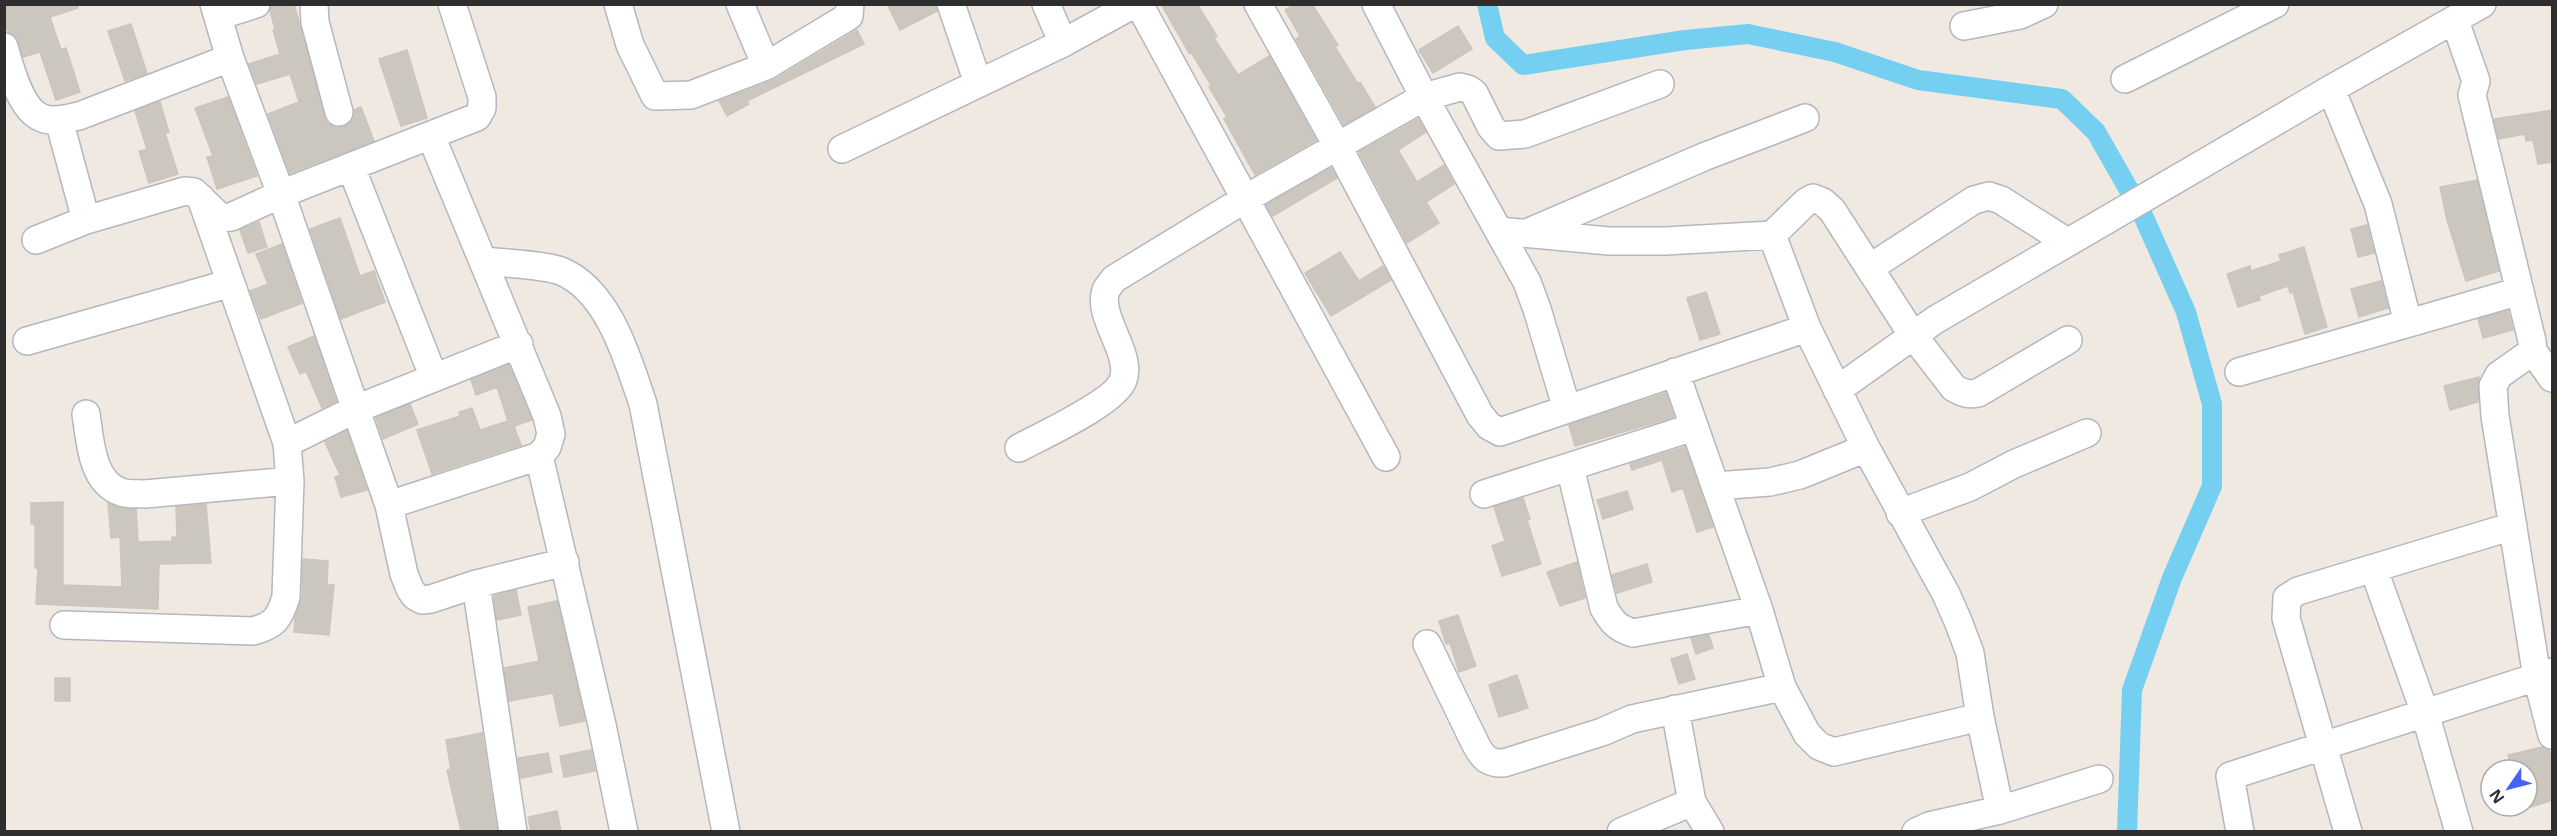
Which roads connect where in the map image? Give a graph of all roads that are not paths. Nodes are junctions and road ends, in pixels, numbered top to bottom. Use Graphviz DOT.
graph roads {
  1 [pos="256,4"];
  2 [pos="314,4"];
  3 [pos="452,4"];
  4 [pos="618,4"];
  5 [pos="740,4"];
  6 [pos="850,4"];
  7 [pos="951,4"];
  8 [pos="1046,4"];
  9 [pos="1134,4"];
  10 [pos="1139,4"];
  11 [pos="1258,4"];
  12 [pos="1376,4"];
  13 [pos="2044,4"];
  14 [pos="2275,4"];
  15 [pos="2482,4"];
  16 [pos="216,10"];
  17 [pos="2455,21"];
  18 [pos="1964,26"];
  19 [pos="1063,43"];
  20 [pos="4,47"];
  21 [pos="230,58"];
  22 [pos="766,66"];
  23 [pos="2125,79"];
  24 [pos="978,83"];
  25 [pos="1660,84"];
  26 [pos="2331,89"];
  27 [pos="1424,97"];
  28 [pos="339,112"];
  29 [pos="1805,118"];
  30 [pos="58,120"];
  31 [pos="431,136"];
  32 [pos="1338,147"];
  33 [pos="842,149"];
  34 [pos="351,167"];
  35 [pos="281,194"];
  36 [pos="201,198"];
  37 [pos="1245,199"];
  38 [pos="86,220"];
  39 [pos="1499,231"];
  40 [pos="1526,233"];
  41 [pos="1772,235"];
  42 [pos="36,240"];
  43 [pos="2067,242"];
  44 [pos="483,261"];
  45 [pos="1871,267"];
  46 [pos="231,283"];
  47 [pos="2520,291"];
  48 [pos="2408,323"];
  49 [pos="1807,328"];
  50 [pos="1912,334"];
  51 [pos="2068,340"];
  52 [pos="27,341"];
  53 [pos="519,344"];
  54 [pos="2533,351"];
  55 [pos="1675,372"];
  56 [pos="2239,372"];
  57 [pos="434,378"];
  58 [pos="2553,378"];
  59 [pos="1837,390"];
  60 [pos="356,409"];
  61 [pos="1567,409"];
  62 [pos="86,414"];
  63 [pos="1694,427"];
  64 [pos="2087,433"];
  65 [pos="287,443"];
  66 [pos="1019,448"];
  67 [pos="1866,448"];
  68 [pos="539,456"];
  69 [pos="1386,457"];
  70 [pos="1570,467"];
  71 [pos="290,482"];
  72 [pos="1715,486"];
  73 [pos="1484,494"];
  74 [pos="389,504"];
  75 [pos="1900,513"];
  76 [pos="2513,526"];
  77 [pos="565,562"];
  78 [pos="2374,570"];
  79 [pos="476,584"];
  80 [pos="1759,610"];
  81 [pos="64,625"];
  82 [pos="1427,644"];
  83 [pos="2545,675"];
  84 [pos="1782,687"];
  85 [pos="1675,709"];
  86 [pos="2425,713"];
  87 [pos="1980,717"];
  88 [pos="2553,735"];
  89 [pos="2324,746"];
  90 [pos="2099,780"];
  91 [pos="1692,802"];
  92 [pos="2000,810"];
  93 [pos="513,831"];
  94 [pos="624,831"];
  95 [pos="726,831"];
  96 [pos="1621,831"];
  97 [pos="1710,831"];
  98 [pos="1917,831"];
  99 [pos="2240,831"];
  100 [pos="2348,831"];
  101 [pos="2460,831"];
  1 -- 16 [label="street"];
  2 -- 28 [label="street"];
  3 -- 31 [label="street"];
  4 -- 22 [label="street"];
  5 -- 22 [label="street"];
  6 -- 22 [label="street"];
  7 -- 24 [label="street"];
  8 -- 19 [label="street"];
  9 -- 19 [label="street"];
  10 -- 37 [label="street"];
  11 -- 32 [label="street"];
  12 -- 27 [label="street"];
  13 -- 18 [label="street"];
  14 -- 23 [label="street"];
  15 -- 17 [label="street"];
  16 -- 21 [label="street"];
  17 -- 26 [label="street"];
  17 -- 47 [label="street"];
  19 -- 24 [label="street"];
  20 -- 30 [label="street"];
  21 -- 30 [label="street"];
  21 -- 35 [label="street"];
  24 -- 33 [label="street"];
  25 -- 27 [label="street"];
  26 -- 43 [label="street"];
  26 -- 48 [label="street"];
  27 -- 32 [label="street"];
  27 -- 39 [label="street"];
  29 -- 40 [label="street"];
  30 -- 38 [label="street"];
  31 -- 34 [label="street"];
  31 -- 44 [label="street"];
  32 -- 37 [label="street"];
  32 -- 61 [label="street"];
  34 -- 35 [label="street"];
  34 -- 57 [label="street"];
  35 -- 36 [label="street"];
  35 -- 60 [label="street"];
  36 -- 38 [label="street"];
  36 -- 46 [label="street"];
  37 -- 66 [label="street"];
  37 -- 69 [label="street"];
  38 -- 42 [label="street"];
  39 -- 40 [label="street"];
  39 -- 61 [label="street"];
  40 -- 41 [label="street"];
  41 -- 45 [label="street"];
  41 -- 49 [label="street"];
  43 -- 45 [label="street"];
  43 -- 50 [label="street"];
  44 -- 53 [label="street"];
  44 -- 95 [label="street"];
  45 -- 50 [label="street"];
  46 -- 52 [label="street"];
  46 -- 65 [label="street"];
  47 -- 48 [label="street"];
  47 -- 54 [label="street"];
  48 -- 56 [label="street"];
  49 -- 55 [label="street"];
  49 -- 59 [label="street"];
  50 -- 51 [label="street"];
  50 -- 59 [label="street"];
  53 -- 57 [label="street"];
  53 -- 68 [label="street"];
  54 -- 58 [label="street"];
  54 -- 76 [label="street"];
  55 -- 61 [label="street"];
  55 -- 63 [label="street"];
  57 -- 60 [label="street"];
  59 -- 67 [label="street"];
  60 -- 65 [label="street"];
  60 -- 74 [label="street"];
  62 -- 71 [label="street"];
  63 -- 70 [label="street"];
  63 -- 72 [label="street"];
  64 -- 75 [label="street"];
  65 -- 71 [label="street"];
  67 -- 72 [label="street"];
  67 -- 75 [label="street"];
  68 -- 74 [label="street"];
  68 -- 77 [label="street"];
  70 -- 73 [label="street"];
  70 -- 80 [label="street"];
  71 -- 81 [label="street"];
  72 -- 80 [label="street"];
  74 -- 79 [label="street"];
  75 -- 87 [label="street"];
  76 -- 78 [label="street"];
  76 -- 83 [label="street"];
  77 -- 79 [label="street"];
  77 -- 94 [label="street"];
  78 -- 86 [label="street"];
  78 -- 89 [label="street"];
  79 -- 93 [label="street"];
  80 -- 84 [label="street"];
  82 -- 85 [label="street"];
  83 -- 86 [label="street"];
  83 -- 88 [label="street"];
  84 -- 85 [label="street"];
  84 -- 87 [label="street"];
  85 -- 91 [label="street"];
  86 -- 89 [label="street"];
  86 -- 101 [label="street"];
  87 -- 92 [label="street"];
  89 -- 99 [label="street"];
  89 -- 100 [label="street"];
  90 -- 92 [label="street"];
  91 -- 96 [label="street"];
  91 -- 97 [label="street"];
  92 -- 98 [label="street"];
}
